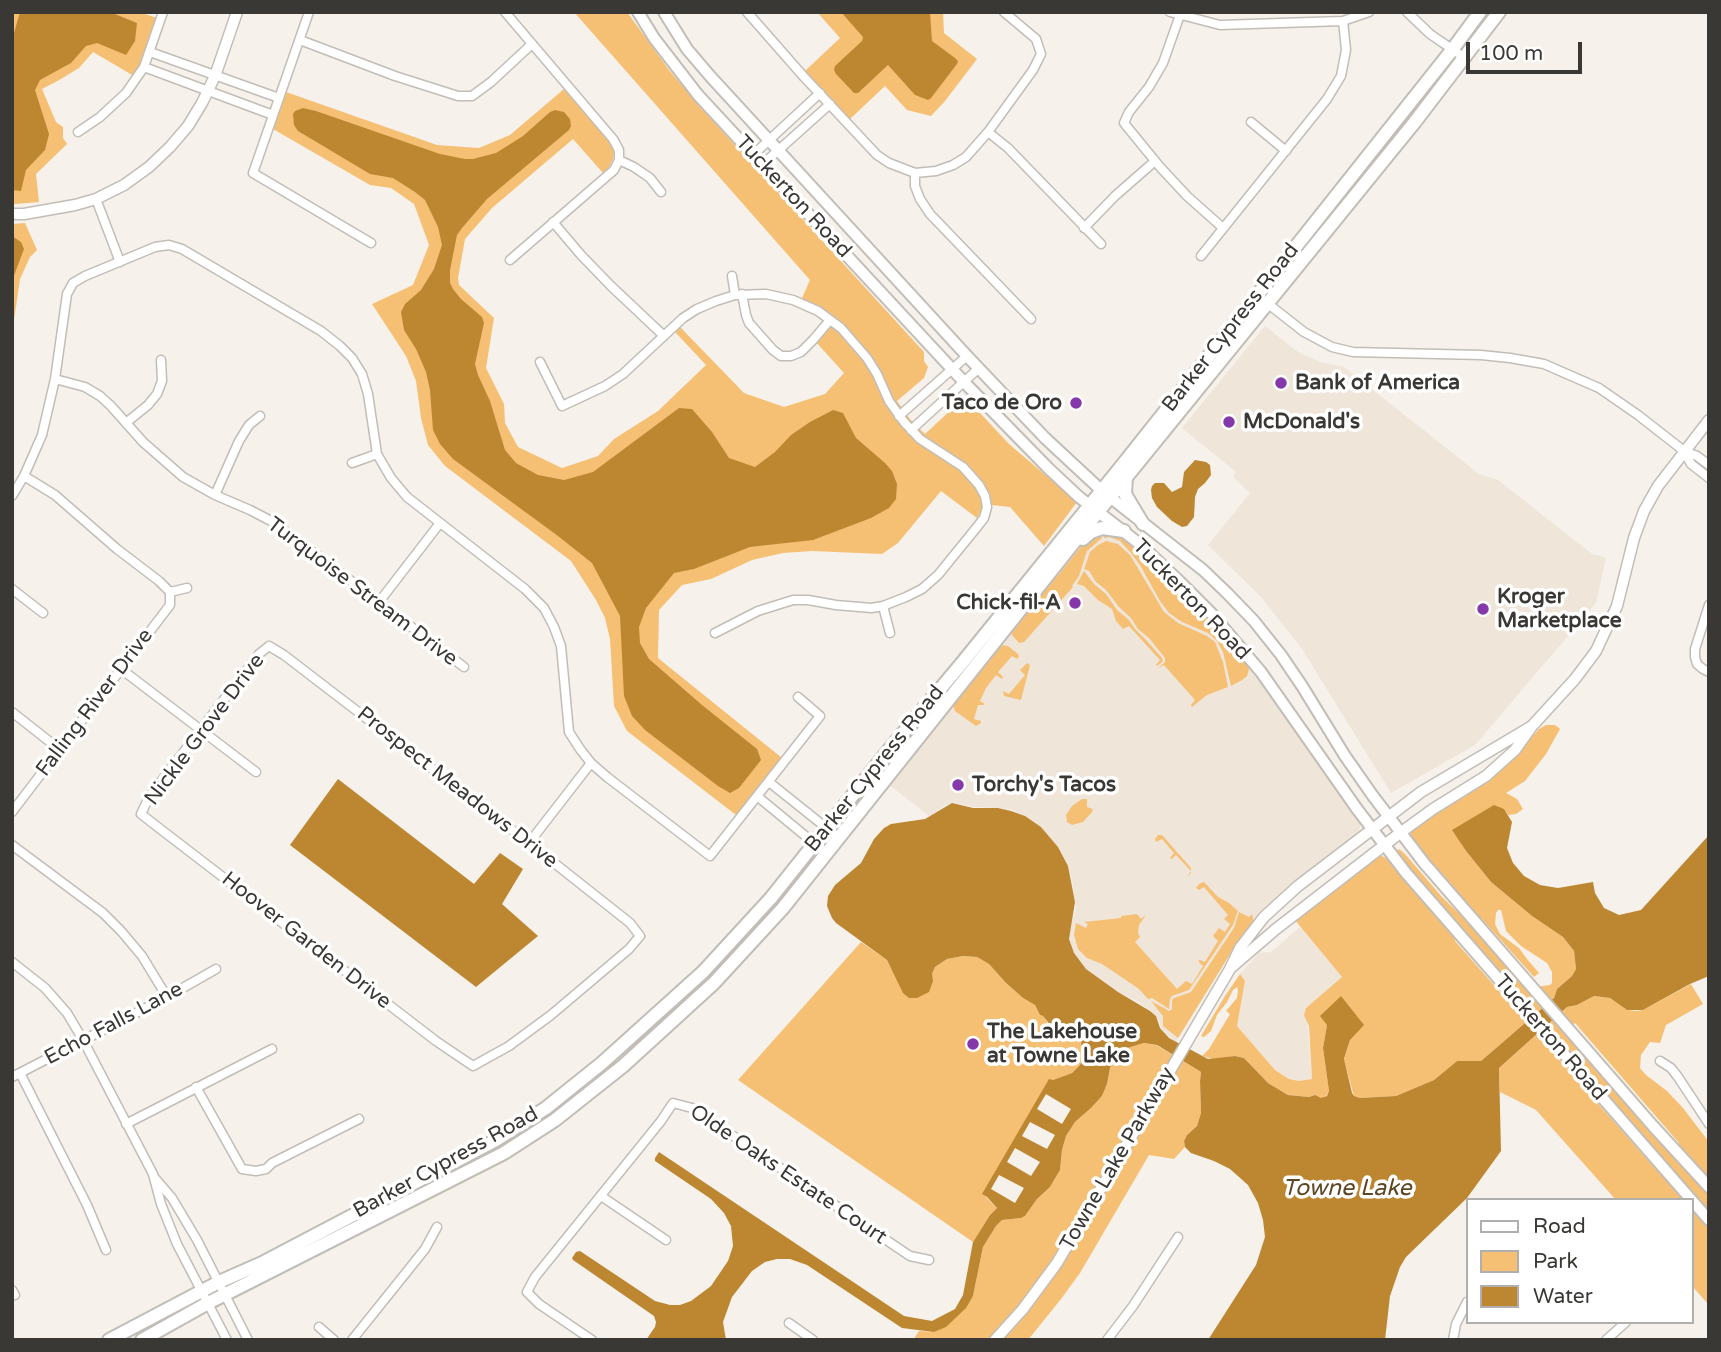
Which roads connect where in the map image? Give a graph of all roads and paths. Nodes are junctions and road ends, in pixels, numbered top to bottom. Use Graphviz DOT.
graph roads {
  1 [pos="163,12"];
  2 [pos="237,12"];
  3 [pos="309,12"];
  4 [pos="505,12"];
  5 [pos="638,12"];
  6 [pos="664,12"];
  7 [pos="747,12"];
  8 [pos="1003,12"];
  9 [pos="1171,12"];
  10 [pos="1369,12"];
  11 [pos="1407,12"];
  12 [pos="1480,12"];
  13 [pos="1499,12"];
  14 [pos="1180,15"];
  15 [pos="1343,21"];
  16 [pos="300,40"];
  17 [pos="532,44"];
  18 [pos="1452,50"];
  19 [pos="150,52"];
  20 [pos="1465,58"];
  21 [pos="174,60"];
  22 [pos="189,66"];
  23 [pos="144,67"];
  24 [pos="168,76"];
  25 [pos="215,76"];
  26 [pos="182,82"];
  27 [pos="236,83"];
  28 [pos="250,88"];
  29 [pos="208,92"];
  30 [pos="820,93"];
  31 [pos="279,98"];
  32 [pos="230,99"];
  33 [pos="830,104"];
  34 [pos="245,105"];
  35 [pos="798,113"];
  36 [pos="273,115"];
  37 [pos="1251,122"];
  38 [pos="786,124"];
  39 [pos="808,124"];
  40 [pos="78,132"];
  41 [pos="988,132"];
  42 [pos="1387,132"];
  43 [pos="796,134"];
  44 [pos="768,140"];
  45 [pos="1399,141"];
  46 [pos="778,151"];
  47 [pos="1286,151"];
  48 [pos="754,154"];
  49 [pos="619,160"];
  50 [pos="1155,161"];
  51 [pos="763,164"];
  52 [pos="915,173"];
  53 [pos="661,192"];
  54 [pos="96,199"];
  55 [pos="12,214"];
  56 [pos="553,222"];
  57 [pos="1315,222"];
  58 [pos="1084,228"];
  59 [pos="1223,229"];
  60 [pos="1326,231"];
  61 [pos="372,243"];
  62 [pos="1101,244"];
  63 [pos="1201,256"];
  64 [pos="1286,257"];
  65 [pos="510,260"];
  66 [pos="120,262"];
  67 [pos="732,276"];
  68 [pos="739,295"];
  69 [pos="1267,303"];
  70 [pos="1031,319"];
  71 [pos="830,320"];
  72 [pos="664,336"];
  73 [pos="967,356"];
  74 [pos="161,360"];
  75 [pos="540,362"];
  76 [pos="979,368"];
  77 [pos="952,370"];
  78 [pos="55,379"];
  79 [pos="964,382"];
  80 [pos="936,384"];
  81 [pos="947,397"];
  82 [pos="920,398"];
  83 [pos="931,411"];
  84 [pos="260,416"];
  85 [pos="1709,420"];
  86 [pos="127,422"];
  87 [pos="905,423"];
  88 [pos="1684,451"];
  89 [pos="377,454"];
  90 [pos="352,463"];
  91 [pos="1709,465"];
  92 [pos="24,476"];
  93 [pos="1126,477"];
  94 [pos="1709,478"];
  95 [pos="1105,494"];
  96 [pos="215,495"];
  97 [pos="12,496"];
  98 [pos="1094,508"];
  99 [pos="440,523"];
  100 [pos="1143,524"];
  101 [pos="1124,531"];
  102 [pos="1064,555"];
  103 [pos="187,588"];
  104 [pos="12,589"];
  105 [pos="170,592"];
  106 [pos="379,602"];
  107 [pos="1709,605"];
  108 [pos="883,606"];
  109 [pos="43,612"];
  110 [pos="715,633"];
  111 [pos="890,633"];
  112 [pos="1705,633"];
  113 [pos="269,646"];
  114 [pos="975,647"];
  115 [pos="464,667"];
  116 [pos="121,670"];
  117 [pos="1709,672"];
  118 [pos="798,697"];
  119 [pos="943,706"];
  120 [pos="12,712"];
  121 [pos="1532,726"];
  122 [pos="201,730"];
  123 [pos="59,749"];
  124 [pos="591,763"];
  125 [pos="256,772"];
  126 [pos="769,782"];
  127 [pos="757,796"];
  128 [pos="12,812"];
  129 [pos="142,814"];
  130 [pos="1388,817"];
  131 [pos="827,828"];
  132 [pos="1373,829"];
  133 [pos="1400,833"];
  134 [pos="839,838"];
  135 [pos="528,843"];
  136 [pos="814,844"];
  137 [pos="12,845"];
  138 [pos="1384,845"];
  139 [pos="826,853"];
  140 [pos="1264,917"];
  141 [pos="1276,929"];
  142 [pos="640,936"];
  143 [pos="12,962"];
  144 [pos="215,969"];
  145 [pos="1230,969"];
  146 [pos="167,997"];
  147 [pos="83,1040"];
  148 [pos="272,1049"];
  149 [pos="1660,1062"];
  150 [pos="602,1063"];
  151 [pos="16,1075"];
  152 [pos="611,1076"];
  153 [pos="196,1087"];
  154 [pos="359,1119"];
  155 [pos="127,1124"];
  156 [pos="1709,1124"];
  157 [pos="153,1174"];
  158 [pos="419,1180"];
  159 [pos="1709,1187"];
  160 [pos="426,1194"];
  161 [pos="601,1196"];
  162 [pos="1690,1198"];
  163 [pos="1693,1202"];
  164 [pos="1709,1220"];
  165 [pos="437,1227"];
  166 [pos="1178,1237"];
  167 [pos="666,1240"];
  168 [pos="106,1250"];
  169 [pos="929,1260"];
  170 [pos="222,1288"];
  171 [pos="201,1291"];
  172 [pos="208,1303"];
  173 [pos="1466,1304"];
  174 [pos="789,1323"];
  175 [pos="1624,1324"];
  176 [pos="319,1327"];
  177 [pos="108,1340"];
  178 [pos="142,1340"];
  179 [pos="227,1340"];
  180 [pos="248,1340"];
  181 [pos="334,1340"];
  182 [pos="352,1340"];
  183 [pos="592,1340"];
  184 [pos="813,1340"];
  185 [pos="995,1340"];
  186 [pos="1107,1340"];
  187 [pos="1453,1340"];
  188 [pos="1606,1340"];
  1 -- 19 [label="street"];
  2 -- 25 [label="street"];
  3 -- 16 [label="street"];
  4 -- 17 [label="street"];
  5 -- 48 [label="main road, Tuckerton Road"];
  6 -- 44 [label="main road, Tuckerton Road"];
  7 -- 30 [label="street"];
  8 -- 41 [label="street"];
  9 -- 14 [label="street"];
  10 -- 15 [label="street"];
  11 -- 18 [label="street"];
  12 -- 18 [label="main road, Barker Cypress Road"];
  13 -- 20 [label="main road, Barker Cypress Road"];
  14 -- 15 [label="street"];
  14 -- 50 [label="street"];
  15 -- 47 [label="street"];
  16 -- 17 [label="street"];
  16 -- 31 [label="street"];
  17 -- 49 [label="street"];
  18 -- 20 [label="street"];
  18 -- 42 [label="main road, Barker Cypress Road"];
  19 -- 21 [label="street"];
  19 -- 23 [label="street"];
  20 -- 45 [label="main road, Barker Cypress Road"];
  21 -- 22 [label="street"];
  21 -- 24 [label="street"];
  22 -- 25 [label="street"];
  22 -- 26 [label="street"];
  23 -- 24 [label="street"];
  23 -- 40 [label="street"];
  24 -- 26 [label="street"];
  25 -- 27 [label="street"];
  25 -- 29 [label="street"];
  26 -- 29 [label="street"];
  27 -- 28 [label="street"];
  27 -- 32 [label="street"];
  28 -- 31 [label="street"];
  28 -- 34 [label="street"];
  29 -- 32 [label="street"];
  29 -- 54 [label="street"];
  30 -- 33 [label="street"];
  30 -- 35 [label="street"];
  31 -- 36 [label="street"];
  32 -- 34 [label="street"];
  33 -- 39 [label="street"];
  33 -- 52 [label="street"];
  34 -- 36 [label="street"];
  35 -- 38 [label="street"];
  35 -- 39 [label="street"];
  36 -- 61 [label="street"];
  37 -- 47 [label="street"];
  38 -- 43 [label="street"];
  38 -- 44 [label="street"];
  39 -- 43 [label="street"];
  41 -- 52 [label="street"];
  41 -- 58 [label="street"];
  42 -- 45 [label="main road"];
  42 -- 57 [label="main road, Barker Cypress Road"];
  43 -- 46 [label="street"];
  44 -- 46 [label="main road, Tuckerton Road"];
  44 -- 48 [label="street"];
  45 -- 60 [label="main road, Barker Cypress Road"];
  46 -- 51 [label="street"];
  46 -- 73 [label="main road, Tuckerton Road"];
  47 -- 59 [label="street"];
  48 -- 51 [label="main road, Tuckerton Road"];
  49 -- 53 [label="street"];
  49 -- 56 [label="street"];
  50 -- 58 [label="street"];
  50 -- 59 [label="street"];
  51 -- 77 [label="main road, Tuckerton Road"];
  52 -- 70 [label="street"];
  54 -- 55 [label="street"];
  54 -- 66 [label="street"];
  56 -- 65 [label="street"];
  56 -- 72 [label="street"];
  57 -- 60 [label="main road"];
  57 -- 64 [label="main road, Barker Cypress Road"];
  58 -- 62 [label="street"];
  59 -- 63 [label="street"];
  60 -- 69 [label="main road, Barker Cypress Road"];
  64 -- 69 [label="main road"];
  64 -- 95 [label="main road, Barker Cypress Road"];
  66 -- 78 [label="street"];
  66 -- 89 [label="street"];
  67 -- 68 [label="street"];
  68 -- 71 [label="street"];
  68 -- 71 [label="street"];
  68 -- 72 [label="street"];
  69 -- 88 [label="street"];
  69 -- 93 [label="main road, Barker Cypress Road"];
  71 -- 87 [label="street"];
  72 -- 75 [label="street"];
  73 -- 76 [label="main road, Tuckerton Road"];
  73 -- 77 [label="street"];
  74 -- 86 [label="street"];
  76 -- 79 [label="street"];
  76 -- 95 [label="main road, Tuckerton Road"];
  77 -- 79 [label="main road, Tuckerton Road"];
  77 -- 80 [label="street"];
  78 -- 86 [label="street, Turquoise Stream Drive"];
  78 -- 92 [label="street"];
  79 -- 81 [label="street"];
  79 -- 98 [label="main road, Tuckerton Road"];
  80 -- 81 [label="street"];
  80 -- 82 [label="street"];
  81 -- 83 [label="street"];
  82 -- 83 [label="street"];
  82 -- 87 [label="street"];
  83 -- 87 [label="street"];
  84 -- 96 [label="street"];
  85 -- 88 [label="street, Towne Lake Parkway"];
  86 -- 96 [label="street, Turquoise Stream Drive"];
  87 -- 108 [label="street"];
  88 -- 91 [label="street"];
  88 -- 94 [label="street"];
  88 -- 121 [label="street, Towne Lake Parkway"];
  89 -- 90 [label="street"];
  89 -- 99 [label="street"];
  92 -- 97 [label="street"];
  92 -- 105 [label="street"];
  93 -- 95 [label="main road, Barker Cypress Road"];
  93 -- 100 [label="main road"];
  95 -- 98 [label="main road, Barker Cypress Road"];
  95 -- 100 [label="main road, Tuckerton Road"];
  96 -- 106 [label="street, Turquoise Stream Drive"];
  98 -- 101 [label="main road, Tuckerton Road"];
  98 -- 102 [label="main road, Barker Cypress Road"];
  98 -- 114 [label="main road, Barker Cypress Road"];
  99 -- 106 [label="street"];
  99 -- 124 [label="street"];
  100 -- 130 [label="main road, Tuckerton Road"];
  101 -- 102 [label="main road"];
  101 -- 132 [label="main road, Tuckerton Road"];
  102 -- 119 [label="main road, Barker Cypress Road"];
  103 -- 105 [label="street"];
  104 -- 109 [label="street"];
  105 -- 116 [label="street, Falling River Drive"];
  106 -- 115 [label="street, Turquoise Stream Drive"];
  107 -- 112 [label="street"];
  108 -- 110 [label="street"];
  108 -- 111 [label="street"];
  112 -- 117 [label="street"];
  113 -- 122 [label="street, Nickle Grove Drive"];
  113 -- 135 [label="street, Prospect Meadows Drive"];
  114 -- 119 [label="main road"];
  114 -- 131 [label="main road, Barker Cypress Road"];
  116 -- 122 [label="street"];
  116 -- 123 [label="street, Falling River Drive"];
  118 -- 126 [label="street"];
  119 -- 134 [label="main road, Barker Cypress Road"];
  120 -- 123 [label="street"];
  121 -- 130 [label="street, Towne Lake Parkway"];
  121 -- 133 [label="street, Towne Lake Parkway"];
  122 -- 125 [label="street"];
  122 -- 129 [label="street, Nickle Grove Drive"];
  123 -- 128 [label="street, Falling River Drive"];
  124 -- 127 [label="street"];
  124 -- 135 [label="street"];
  126 -- 127 [label="street"];
  126 -- 131 [label="street"];
  127 -- 136 [label="street"];
  129 -- 142 [label="street, Hoover Garden Drive"];
  130 -- 132 [label="street, Towne Lake Parkway"];
  130 -- 133 [label="main road, Tuckerton Road"];
  131 -- 134 [label="street"];
  131 -- 136 [label="main road, Barker Cypress Road"];
  132 -- 138 [label="main road, Tuckerton Road"];
  132 -- 140 [label="street, Towne Lake Parkway"];
  133 -- 138 [label="street, Towne Lake Parkway"];
  133 -- 159 [label="main road, Tuckerton Road"];
  134 -- 139 [label="main road, Barker Cypress Road"];
  135 -- 142 [label="street, Prospect Meadows Drive"];
  136 -- 139 [label="street"];
  136 -- 150 [label="main road, Barker Cypress Road"];
  137 -- 146 [label="street"];
  138 -- 141 [label="street, Towne Lake Parkway"];
  138 -- 162 [label="main road, Tuckerton Road"];
  139 -- 152 [label="main road, Barker Cypress Road"];
  140 -- 141 [label="street"];
  140 -- 145 [label="street, Towne Lake Parkway"];
  141 -- 145 [label="street, Towne Lake Parkway"];
  143 -- 147 [label="street"];
  144 -- 146 [label="street, Echo Falls Lane"];
  145 -- 185 [label="street, Towne Lake Parkway"];
  146 -- 147 [label="street, Echo Falls Lane"];
  147 -- 151 [label="street, Echo Falls Lane"];
  147 -- 155 [label="street"];
  148 -- 153 [label="street"];
  149 -- 156 [label="street"];
  150 -- 152 [label="main road"];
  150 -- 158 [label="main road, Barker Cypress Road"];
  151 -- 168 [label="street"];
  152 -- 160 [label="main road, Barker Cypress Road"];
  153 -- 154 [label="street"];
  153 -- 155 [label="street"];
  155 -- 157 [label="street"];
  157 -- 170 [label="street"];
  157 -- 171 [label="street"];
  158 -- 160 [label="main road"];
  158 -- 170 [label="main road, Barker Cypress Road"];
  160 -- 170 [label="main road, Barker Cypress Road"];
  161 -- 167 [label="street"];
  161 -- 169 [label="street, Olde Oaks Estate Court"];
  161 -- 183 [label="street, Olde Oaks Estate Court"];
  163 -- 164 [label="main road, Tuckerton Road"];
  165 -- 182 [label="street"];
  166 -- 186 [label="street"];
  170 -- 171 [label="main road, Barker Cypress Road"];
  170 -- 172 [label="main road, Barker Cypress Road"];
  170 -- 180 [label="street"];
  171 -- 172 [label="street"];
  171 -- 177 [label="main road, Barker Cypress Road"];
  172 -- 178 [label="main road, Barker Cypress Road"];
  172 -- 179 [label="street"];
  173 -- 187 [label="street"];
  174 -- 184 [label="street"];
  175 -- 188 [label="street"];
  176 -- 181 [label="street"];
}
